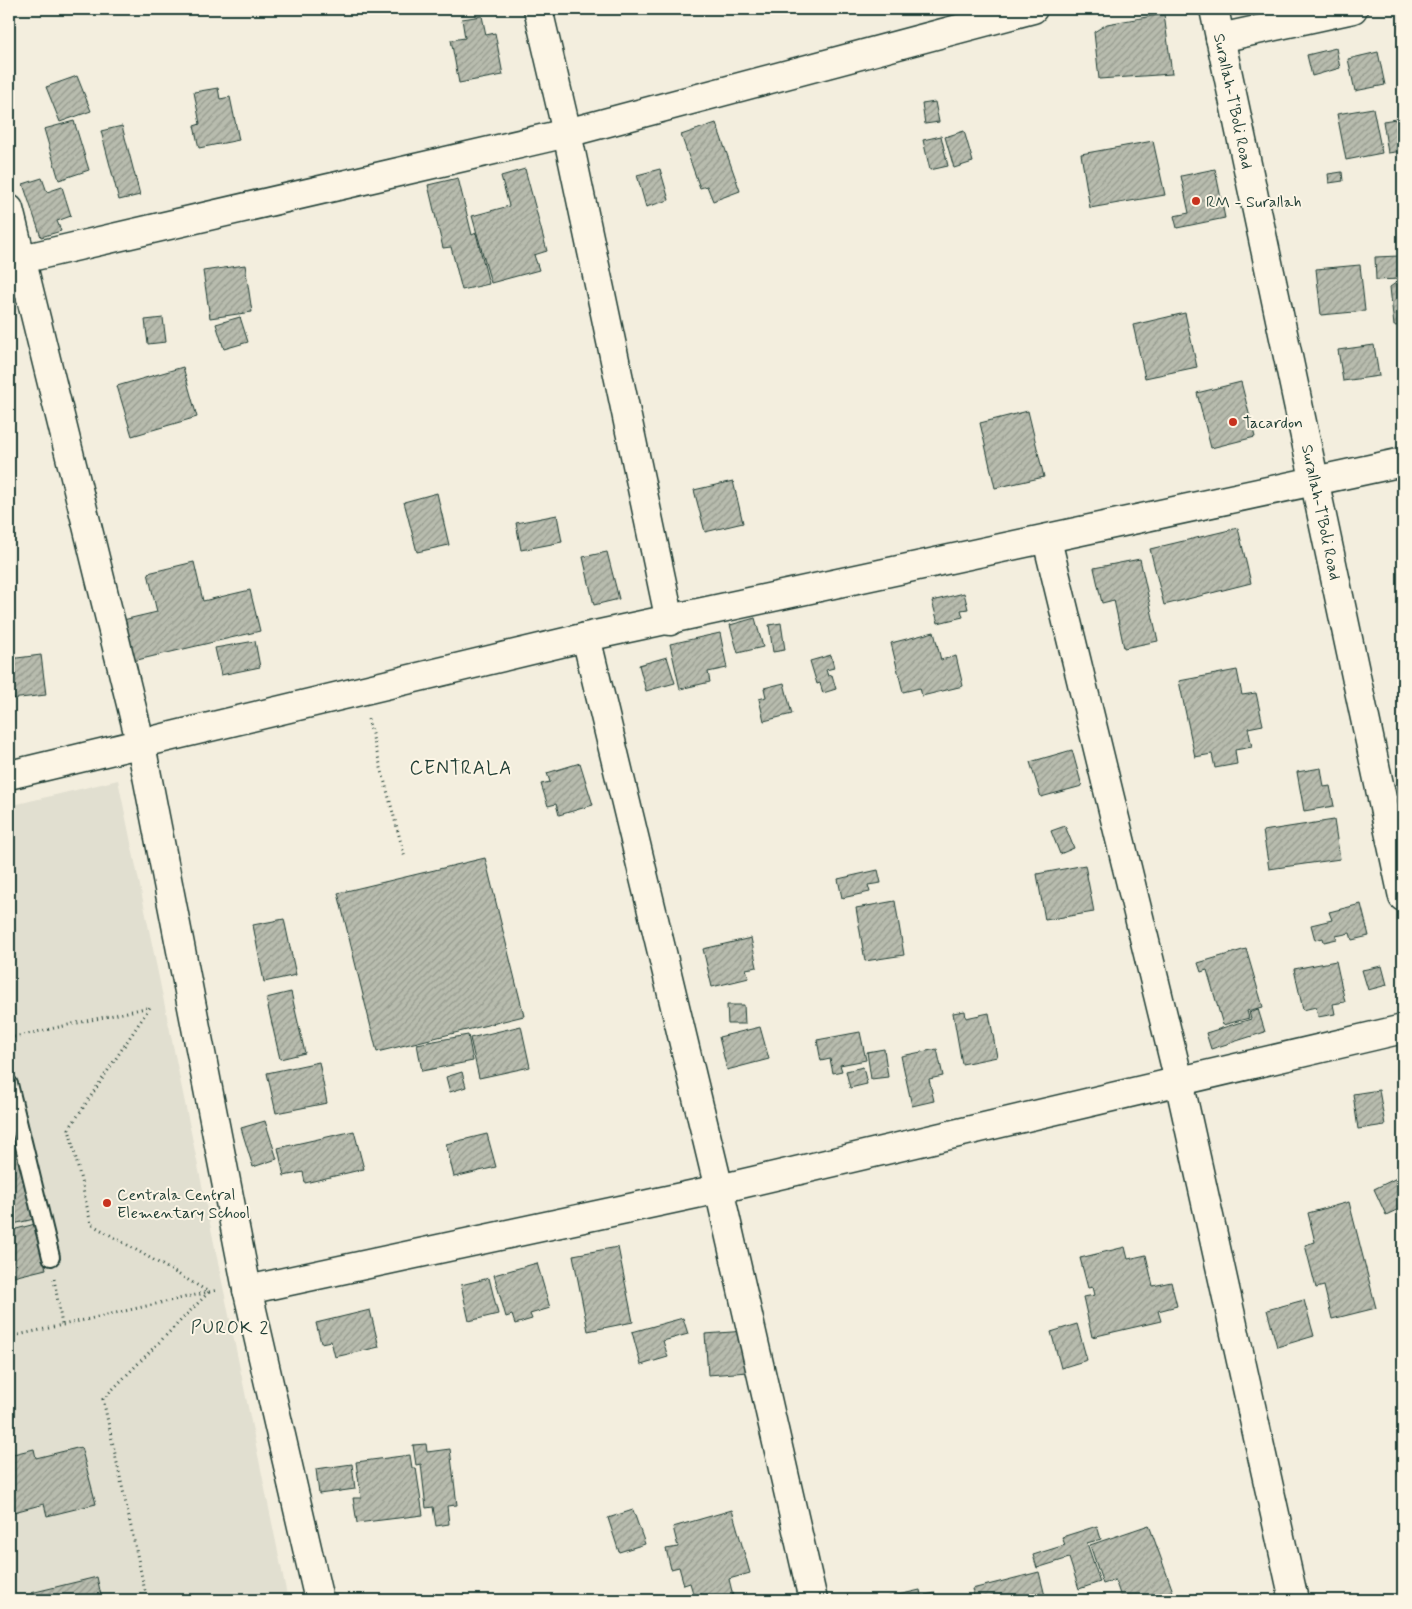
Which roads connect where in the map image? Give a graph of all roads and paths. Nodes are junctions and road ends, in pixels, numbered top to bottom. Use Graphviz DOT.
graph roads {
  1 [pos="538,9"];
  2 [pos="1033,9"];
  3 [pos="1214,9"];
  4 [pos="1353,9"];
  5 [pos="1220,38"];
  6 [pos="566,133"];
  7 [pos="9,209"];
  8 [pos="15,260"];
  9 [pos="1403,462"];
  10 [pos="1315,482"];
  11 [pos="1047,540"];
  12 [pos="670,621"];
  13 [pos="586,638"];
  14 [pos="361,692"];
  15 [pos="141,745"];
  16 [pos="9,775"];
  17 [pos="405,858"];
  18 [pos="1403,897"];
  19 [pos="1403,1029"];
  20 [pos="9,1038"];
  21 [pos="1179,1081"];
  22 [pos="9,1084"];
  23 [pos="719,1189"];
  24 [pos="51,1257"];
  25 [pos="247,1287"];
  26 [pos="209,1292"];
  27 [pos="62,1325"];
  28 [pos="9,1337"];
  29 [pos="145,1591"];
  30 [pos="320,1600"];
  31 [pos="813,1600"];
  32 [pos="1294,1600"];
  1 -- 6 [label="street"];
  2 -- 6 [label="street"];
  3 -- 5 [label="street, Surallah-T'Boli Road"];
  4 -- 5 [label="street"];
  5 -- 10 [label="street, Surallah-T'Boli Road"];
  6 -- 8 [label="street"];
  6 -- 12 [label="street"];
  7 -- 8 [label="street"];
  8 -- 15 [label="street"];
  9 -- 10 [label="street"];
  10 -- 11 [label="street"];
  10 -- 18 [label="street, Surallah-T'Boli Road"];
  11 -- 12 [label="street"];
  11 -- 21 [label="street"];
  12 -- 13 [label="street"];
  13 -- 14 [label="street"];
  13 -- 23 [label="street"];
  14 -- 15 [label="street"];
  14 -- 17 [label="path"];
  15 -- 16 [label="street"];
  15 -- 25 [label="street"];
  19 -- 21 [label="street"];
  20 -- 26 [label="path"];
  21 -- 23 [label="street"];
  21 -- 32 [label="street"];
  22 -- 24 [label="lane"];
  23 -- 25 [label="street"];
  23 -- 31 [label="street"];
  24 -- 27 [label="path"];
  25 -- 26 [label="path"];
  25 -- 30 [label="street"];
  26 -- 27 [label="path"];
  26 -- 29 [label="path"];
  27 -- 28 [label="path"];
}
